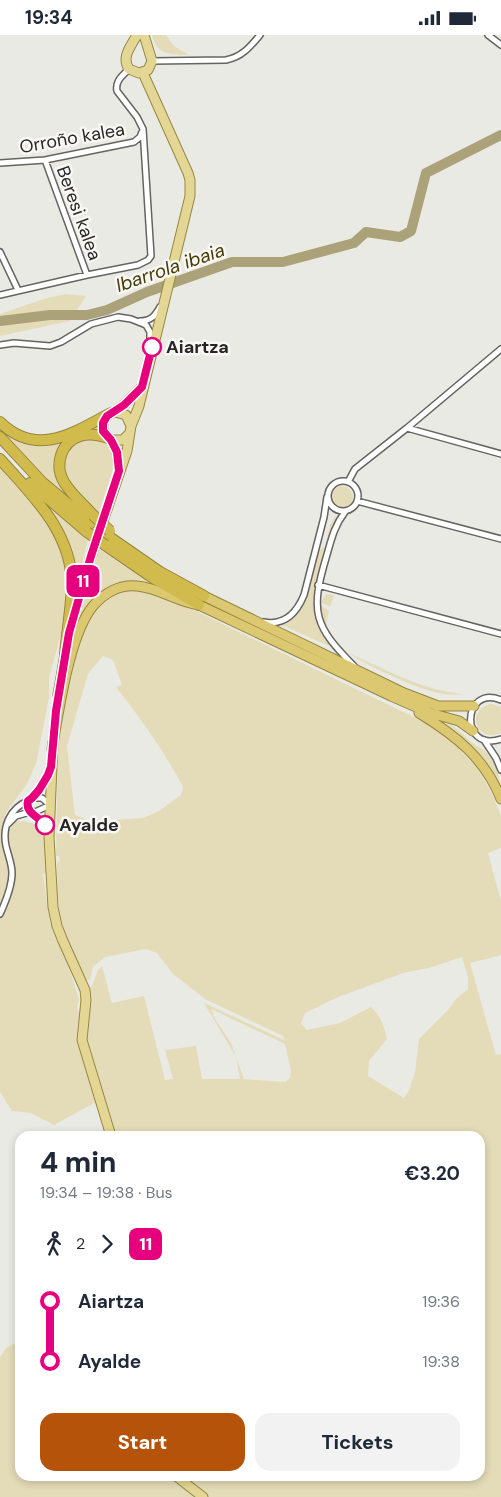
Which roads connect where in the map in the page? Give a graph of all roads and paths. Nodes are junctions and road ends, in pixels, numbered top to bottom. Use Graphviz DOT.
graph roads {
  1 [pos="137,35"];
  2 [pos="144,35"];
  3 [pos="260,35"];
  4 [pos="488,35"];
  5 [pos="501,45"];
  6 [pos="149,51"];
  7 [pos="128,52"];
  8 [pos="152,61"];
  9 [pos="129,69"];
  10 [pos="142,73"];
  11 [pos="143,129"];
  12 [pos="45,160"];
  13 [pos="0,163"];
  14 [pos="0,252"];
  15 [pos="86,275"];
  16 [pos="167,289"];
  17 [pos="18,290"];
  18 [pos="0,295"];
  19 [pos="140,321"];
  20 [pos="0,345"];
  21 [pos="501,349"];
  22 [pos="150,354"];
  23 [pos="142,387"];
  24 [pos="113,413"];
  25 [pos="0,422"];
  26 [pos="131,428"];
  27 [pos="407,428"];
  28 [pos="0,437"];
  29 [pos="109,439"];
  30 [pos="0,451"];
  31 [pos="501,454"];
  32 [pos="0,459"];
  33 [pos="119,471"];
  34 [pos="348,482"];
  35 [pos="327,497"];
  36 [pos="357,501"];
  37 [pos="345,512"];
  38 [pos="90,523"];
  39 [pos="107,537"];
  40 [pos="501,539"];
  41 [pos="318,585"];
  42 [pos="201,601"];
  43 [pos="251,620"];
  44 [pos="501,634"];
  45 [pos="65,654"];
  46 [pos="360,671"];
  47 [pos="391,696"];
  48 [pos="501,699"];
  49 [pos="474,706"];
  50 [pos="473,731"];
  51 [pos="501,739"];
  52 [pos="484,740"];
  53 [pos="52,749"];
  54 [pos="51,767"];
  55 [pos="501,770"];
  56 [pos="30,799"];
  57 [pos="501,799"];
  58 [pos="50,805"];
  59 [pos="31,813"];
  60 [pos="8,824"];
  61 [pos="50,832"];
  62 [pos="0,913"];
  63 [pos="109,1131"];
  64 [pos="182,1481"];
  65 [pos="203,1497"];
  1 -- 7 [label="main road"];
  2 -- 6 [label="main road"];
  3 -- 8 [label="street"];
  4 -- 5 [label="street"];
  6 -- 7 [label="main road"];
  6 -- 8 [label="main road"];
  7 -- 9 [label="main road"];
  8 -- 10 [label="main road"];
  9 -- 10 [label="main road"];
  9 -- 11 [label="street"];
  10 -- 16 [label="main road"];
  11 -- 12 [label="street, Orroño kalea"];
  11 -- 15 [label="street"];
  12 -- 13 [label="street, Orroño kalea"];
  12 -- 15 [label="street, Beresi kalea"];
  14 -- 17 [label="street"];
  15 -- 17 [label="street"];
  16 -- 19 [label="street"];
  16 -- 22 [label="main road"];
  17 -- 18 [label="street"];
  19 -- 20 [label="street"];
  19 -- 22 [label="street"];
  21 -- 27 [label="street"];
  22 -- 23 [label="main road"];
  23 -- 24 [label="main road"];
  23 -- 26 [label="main road"];
  24 -- 25 [label="highway"];
  24 -- 26 [label="main road"];
  24 -- 29 [label="main road"];
  26 -- 29 [label="main road"];
  26 -- 33 [label="main road"];
  27 -- 31 [label="street"];
  27 -- 34 [label="street"];
  28 -- 38 [label="highway"];
  29 -- 33 [label="main road"];
  29 -- 38 [label="highway"];
  30 -- 38 [label="highway"];
  32 -- 45 [label="highway"];
  33 -- 45 [label="main road"];
  34 -- 35 [label="street"];
  34 -- 36 [label="street"];
  35 -- 37 [label="street"];
  35 -- 43 [label="street"];
  36 -- 37 [label="street"];
  36 -- 40 [label="street"];
  37 -- 41 [label="street"];
  38 -- 39 [label="highway, bridge"];
  38 -- 39 [label="highway, bridge"];
  39 -- 42 [label="highway"];
  39 -- 42 [label="highway"];
  41 -- 44 [label="street"];
  41 -- 46 [label="street"];
  42 -- 43 [label="highway"];
  42 -- 47 [label="highway"];
  42 -- 53 [label="highway"];
  43 -- 46 [label="highway"];
  45 -- 53 [label="main road"];
  46 -- 49 [label="highway"];
  47 -- 50 [label="highway"];
  47 -- 57 [label="highway"];
  48 -- 49 [label="street"];
  49 -- 50 [label="street"];
  50 -- 52 [label="street"];
  51 -- 52 [label="street"];
  52 -- 55 [label="street"];
  53 -- 54 [label="main road"];
  54 -- 56 [label="street"];
  54 -- 58 [label="main road"];
  56 -- 58 [label="street"];
  56 -- 59 [label="street"];
  56 -- 60 [label="street"];
  58 -- 59 [label="street"];
  58 -- 61 [label="main road"];
  59 -- 60 [label="street"];
  59 -- 61 [label="street"];
  60 -- 62 [label="street"];
  61 -- 63 [label="main road"];
  64 -- 65 [label="main road"];
}
